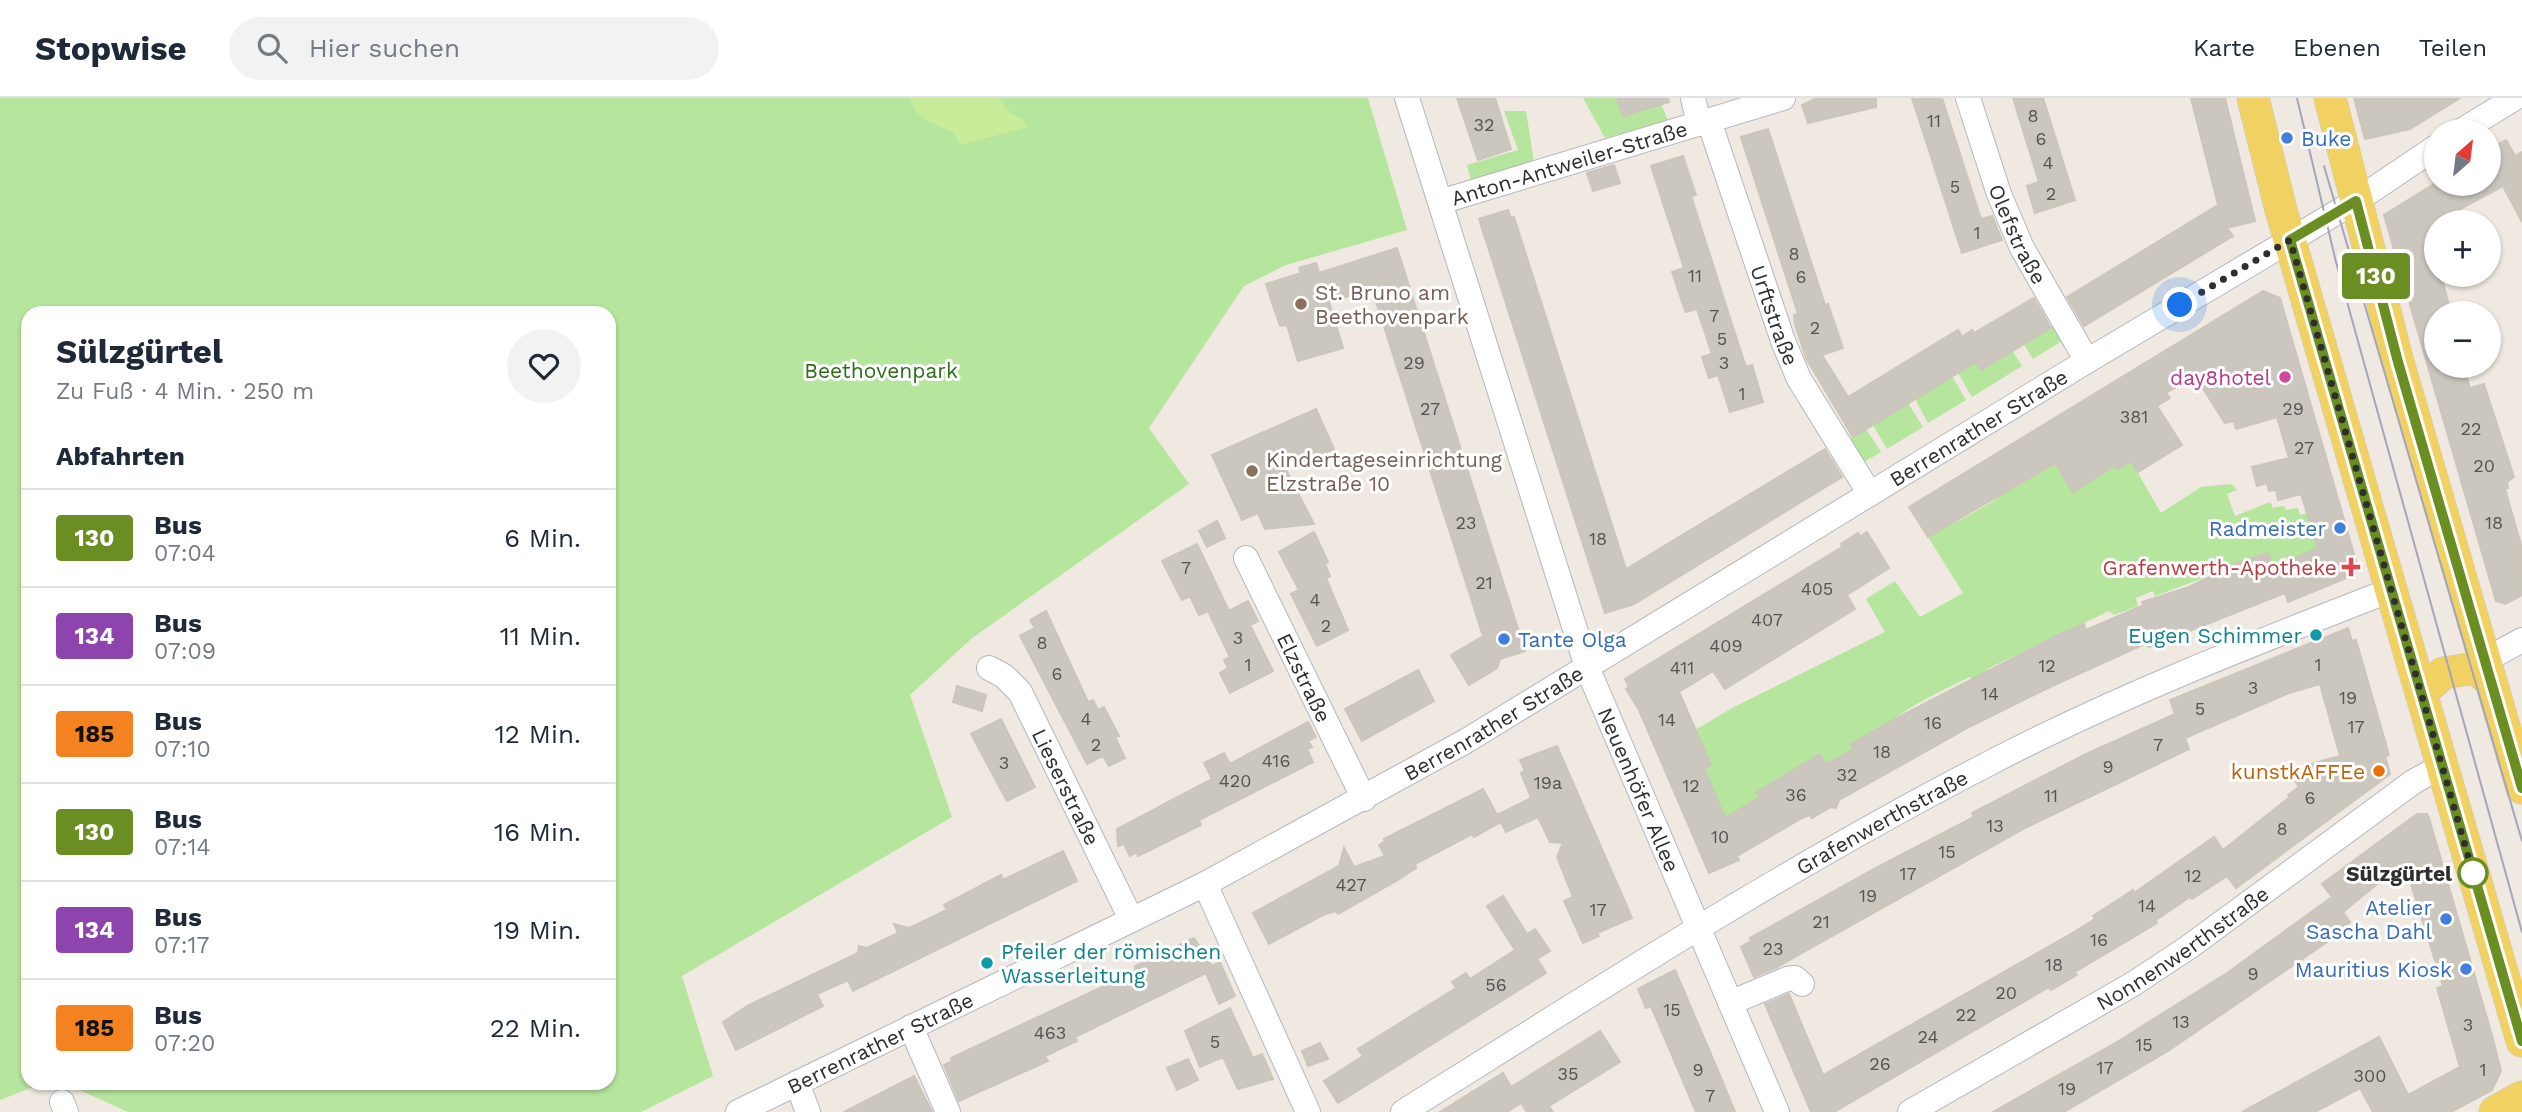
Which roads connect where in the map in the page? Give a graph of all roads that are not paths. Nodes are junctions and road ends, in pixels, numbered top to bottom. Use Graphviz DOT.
graph roads {
  1 [pos="1407,98"];
  2 [pos="1693,98"];
  3 [pos="1783,98"];
  4 [pos="1968,98"];
  5 [pos="2253,98"];
  6 [pos="2330,98"];
  7 [pos="2515,98"];
  8 [pos="2481,119"];
  9 [pos="1704,123"];
  10 [pos="2424,155"];
  11 [pos="2356,201"];
  12 [pos="1440,202"];
  13 [pos="2290,240"];
  14 [pos="2087,361"];
  15 [pos="1870,494"];
  16 [pos="1246,558"];
  17 [pos="2391,590"];
  18 [pos="2522,640"];
  19 [pos="1587,667"];
  20 [pos="989,668"];
  21 [pos="2487,672"];
  22 [pos="2421,694"];
  23 [pos="2442,766"];
  24 [pos="2522,788"];
  25 [pos="1364,799"];
  26 [pos="1205,884"];
  27 [pos="1131,919"];
  28 [pos="1697,929"];
  29 [pos="1802,984"];
  30 [pos="1730,1003"];
  31 [pos="911,1027"];
  32 [pos="2522,1041"];
  33 [pos="797,1083"];
  34 [pos="2522,1097"];
  35 [pos="738,1112"];
  36 [pos="808,1112"];
  37 [pos="948,1112"];
  38 [pos="1308,1112"];
  39 [pos="1402,1112"];
  40 [pos="1777,1112"];
  41 [pos="1910,1112"];
  42 [pos="2495,1112"];
  1 -- 12 [label="street, Neuenhöfer Allee"];
  2 -- 9 [label="street, Anton-Antweiler-Straße"];
  3 -- 9 [label="street, Anton-Antweiler-Straße"];
  4 -- 14 [label="street, Olefstraße"];
  5 -- 13 [label="main road"];
  6 -- 11 [label="main road"];
  7 -- 8 [label="street"];
  9 -- 12 [label="street, Anton-Antweiler-Straße"];
  9 -- 15 [label="street, Urftstraße"];
  10 -- 11 [label="street, Berrenrather Straße"];
  11 -- 13 [label="street, Berrenrather Straße"];
  11 -- 21 [label="main road"];
  12 -- 19 [label="street, Neuenhöfer Allee"];
  13 -- 14 [label="street, Berrenrather Straße"];
  13 -- 17 [label="main road"];
  14 -- 15 [label="street, Berrenrather Straße"];
  15 -- 19 [label="street, Berrenrather Straße"];
  16 -- 25 [label="street, Elzstraße"];
  17 -- 22 [label="main road"];
  17 -- 28 [label="street, Grafenwerthstraße"];
  18 -- 21 [label="street"];
  19 -- 25 [label="street, Berrenrather Straße"];
  19 -- 28 [label="street, Neuenhöfer Allee"];
  20 -- 27 [label="street, Lieserstraße"];
  21 -- 22 [label="main road"];
  21 -- 24 [label="main road"];
  22 -- 23 [label="main road"];
  23 -- 32 [label="main road"];
  23 -- 41 [label="street, Nonnenwerthstraße"];
  25 -- 26 [label="street, Berrenrather Straße"];
  26 -- 27 [label="street, Berrenrather Straße"];
  26 -- 38 [label="street"];
  27 -- 31 [label="street, Berrenrather Straße"];
  28 -- 30 [label="street, Neuenhöfer Allee"];
  28 -- 39 [label="street, Grafenwerthstraße"];
  29 -- 30 [label="street"];
  30 -- 40 [label="street, Neuenhöfer Allee"];
  31 -- 33 [label="street, Berrenrather Straße"];
  31 -- 37 [label="street"];
  33 -- 35 [label="street, Berrenrather Straße"];
  33 -- 36 [label="street"];
  34 -- 42 [label="main road"];
}
